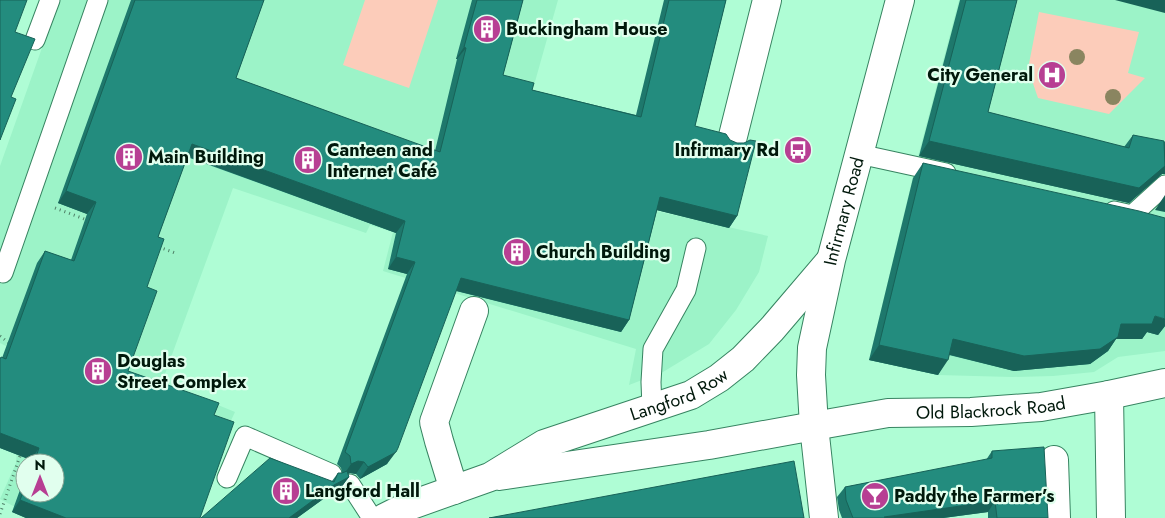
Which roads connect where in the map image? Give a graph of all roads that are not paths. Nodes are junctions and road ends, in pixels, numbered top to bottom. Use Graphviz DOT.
graph roads {
  1 [pos="50,0"];
  2 [pos="98,0"];
  3 [pos="768,0"];
  4 [pos="900,0"];
  5 [pos="35,40"];
  6 [pos="732,140"];
  7 [pos="859,154"];
  8 [pos="964,177"];
  9 [pos="1165,186"];
  10 [pos="1094,207"];
  11 [pos="696,248"];
  12 [pos="831,260"];
  13 [pos="3,273"];
  14 [pos="474,311"];
  15 [pos="1165,383"];
  16 [pos="1108,395"];
  17 [pos="652,408"];
  18 [pos="814,426"];
  19 [pos="1054,460"];
  20 [pos="332,474"];
  21 [pos="490,477"];
  22 [pos="227,478"];
  23 [pos="350,484"];
  24 [pos="454,490"];
  25 [pos="372,518"];
  26 [pos="384,518"];
  27 [pos="824,518"];
  28 [pos="1056,518"];
  29 [pos="1111,518"];
  1 -- 5 [label="lane"];
  2 -- 13 [label="lane"];
  3 -- 6 [label="street"];
  4 -- 7 [label="street, Infirmary Road"];
  7 -- 8 [label="lane"];
  7 -- 12 [label="street, Infirmary Road"];
  9 -- 10 [label="lane"];
  11 -- 17 [label="lane"];
  12 -- 17 [label="street, Langford Row"];
  12 -- 18 [label="street, Infirmary Road"];
  14 -- 24 [label="street"];
  15 -- 16 [label="street, Old Blackrock Road"];
  16 -- 18 [label="street, Old Blackrock Road"];
  16 -- 29 [label="street"];
  17 -- 21 [label="street, Langford Row"];
  18 -- 21 [label="street, Langford Row"];
  18 -- 27 [label="street, Infirmary Road"];
  19 -- 28 [label="street"];
  20 -- 22 [label="lane"];
  21 -- 24 [label="street, Langford Row"];
  23 -- 25 [label="lane"];
  24 -- 26 [label="street, Langford Row"];
}
